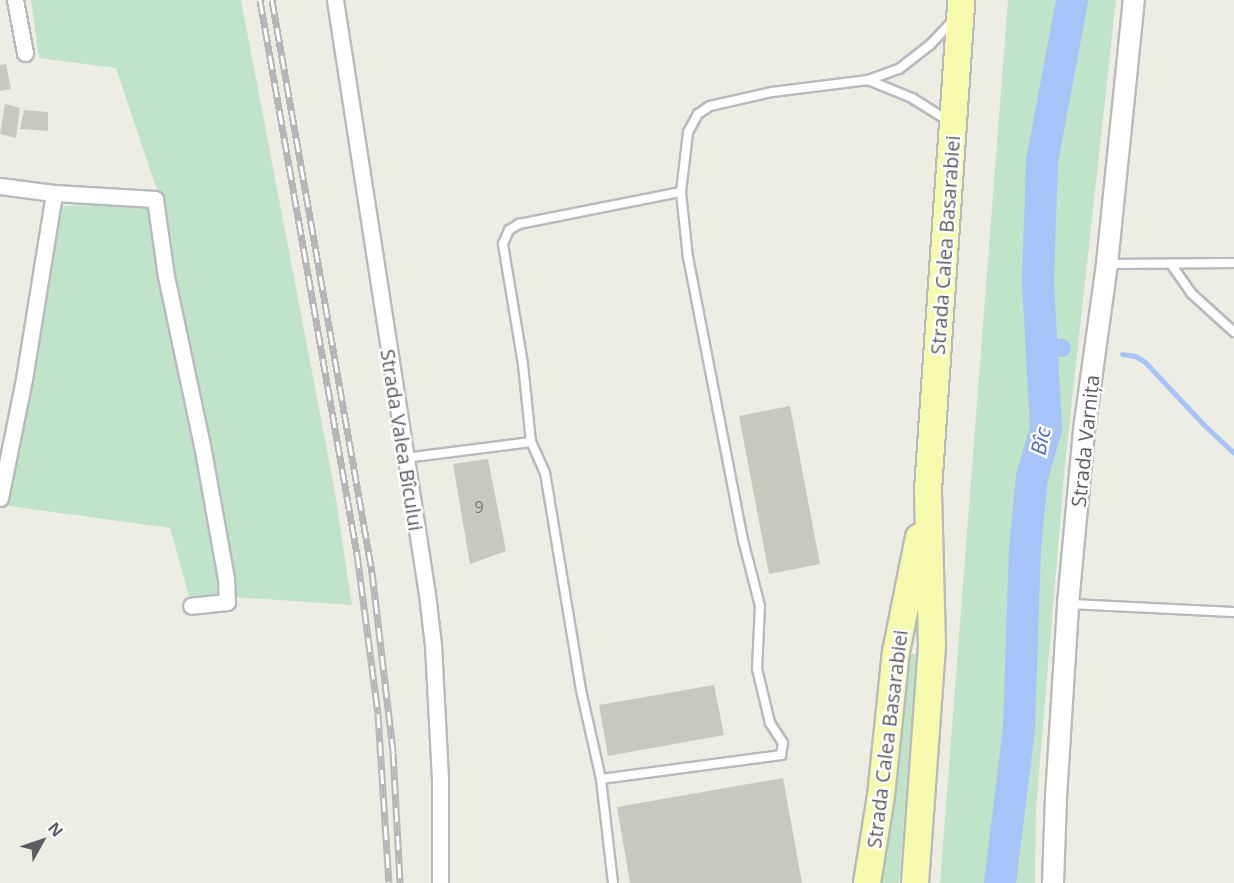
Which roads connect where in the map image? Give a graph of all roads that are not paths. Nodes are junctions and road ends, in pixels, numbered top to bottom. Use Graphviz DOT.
graph roads {
  1 [pos="15,0"];
  2 [pos="335,0"];
  3 [pos="1134,0"];
  4 [pos="961,6"];
  5 [pos="25,53"];
  6 [pos="868,80"];
  7 [pos="953,124"];
  8 [pos="0,186"];
  9 [pos="681,192"];
  10 [pos="54,193"];
  11 [pos="1234,263"];
  12 [pos="1107,264"];
  13 [pos="1171,264"];
  14 [pos="1234,332"];
  15 [pos="531,442"];
  16 [pos="405,458"];
  17 [pos="928,490"];
  18 [pos="0,498"];
  19 [pos="1068,604"];
  20 [pos="191,606"];
  21 [pos="1234,612"];
  22 [pos="601,779"];
  23 [pos="440,883"];
  24 [pos="613,883"];
  25 [pos="867,883"];
  26 [pos="915,883"];
  27 [pos="1053,883"];
  1 -- 5 [label="street"];
  2 -- 16 [label="street, Strada Valea Bîcului"];
  3 -- 12 [label="street, Strada Varnița"];
  4 -- 6 [label="lane"];
  4 -- 7 [label="main road, Strada Calea Basarabiei"];
  6 -- 7 [label="lane"];
  6 -- 9 [label="lane"];
  7 -- 17 [label="main road, Strada Calea Basarabiei"];
  8 -- 10 [label="street"];
  9 -- 15 [label="lane"];
  9 -- 22 [label="lane"];
  10 -- 18 [label="street"];
  10 -- 20 [label="street"];
  11 -- 13 [label="lane"];
  12 -- 13 [label="lane"];
  12 -- 19 [label="street, Strada Varnița"];
  13 -- 14 [label="lane"];
  15 -- 16 [label="lane"];
  15 -- 22 [label="lane"];
  16 -- 23 [label="street, Strada Valea Bîcului"];
  17 -- 25 [label="main road, Strada Calea Basarabiei"];
  17 -- 26 [label="main road, Strada Calea Basarabiei"];
  19 -- 21 [label="lane"];
  19 -- 27 [label="street, Strada Varnița"];
  22 -- 24 [label="lane"];
}
